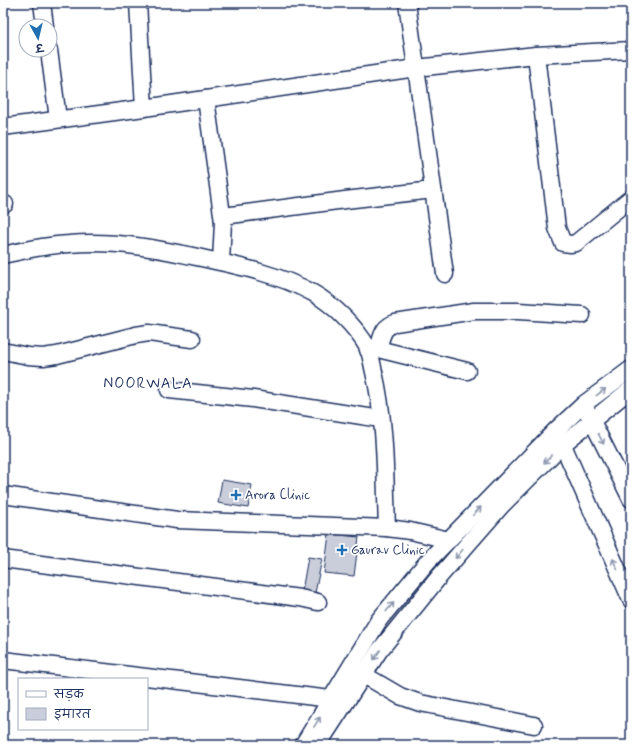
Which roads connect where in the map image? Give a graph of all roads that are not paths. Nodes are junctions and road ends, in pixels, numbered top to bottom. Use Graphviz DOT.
graph roads {
  1 [pos="42,3"];
  2 [pos="138,3"];
  3 [pos="408,3"];
  4 [pos="44,18"];
  5 [pos="631,50"];
  6 [pos="536,56"];
  7 [pos="49,58"];
  8 [pos="416,68"];
  9 [pos="206,99"];
  10 [pos="144,108"];
  11 [pos="58,119"];
  12 [pos="3,127"];
  13 [pos="433,190"];
  14 [pos="631,198"];
  15 [pos="223,222"];
  16 [pos="3,255"];
  17 [pos="221,262"];
  18 [pos="445,274"];
  19 [pos="582,315"];
  20 [pos="192,339"];
  21 [pos="373,349"];
  22 [pos="3,351"];
  23 [pos="631,368"];
  24 [pos="467,371"];
  25 [pos="631,389"];
  26 [pos="169,390"];
  27 [pos="584,404"];
  28 [pos="382,419"];
  29 [pos="592,420"];
  30 [pos="559,437"];
  31 [pos="3,495"];
  32 [pos="631,499"];
  33 [pos="387,528"];
  34 [pos="449,540"];
  35 [pos="3,559"];
  36 [pos="631,600"];
  37 [pos="318,602"];
  38 [pos="3,660"];
  39 [pos="364,675"];
  40 [pos="331,699"];
  41 [pos="534,725"];
  42 [pos="303,745"];
  43 [pos="318,745"];
  1 -- 4 [label="street"];
  2 -- 10 [label="street"];
  3 -- 8 [label="street"];
  5 -- 6 [label="street"];
  6 -- 8 [label="street"];
  6 -- 14 [label="street"];
  7 -- 11 [label="street"];
  8 -- 9 [label="street"];
  8 -- 13 [label="street"];
  9 -- 10 [label="street"];
  9 -- 15 [label="street"];
  10 -- 11 [label="street"];
  11 -- 12 [label="street"];
  13 -- 15 [label="street"];
  13 -- 18 [label="street"];
  15 -- 17 [label="street"];
  16 -- 17 [label="street"];
  17 -- 21 [label="street"];
  19 -- 21 [label="street"];
  20 -- 22 [label="street"];
  21 -- 24 [label="street"];
  21 -- 28 [label="street"];
  27 -- 23 [label="street, one-way"];
  25 -- 29 [label="street"];
  26 -- 28 [label="street"];
  27 -- 29 [label="street"];
  27 -- 30 [label="street"];
  28 -- 33 [label="street"];
  29 -- 30 [label="street"];
  29 -- 32 [label="street, one-way"];
  34 -- 30 [label="street, one-way"];
  36 -- 30 [label="street, one-way"];
  30 -- 39 [label="street, one-way"];
  31 -- 33 [label="street"];
  33 -- 34 [label="street"];
  40 -- 34 [label="street, one-way"];
  35 -- 37 [label="street"];
  38 -- 40 [label="street"];
  39 -- 41 [label="street"];
  39 -- 43 [label="street"];
  42 -- 40 [label="street, one-way"];
}
